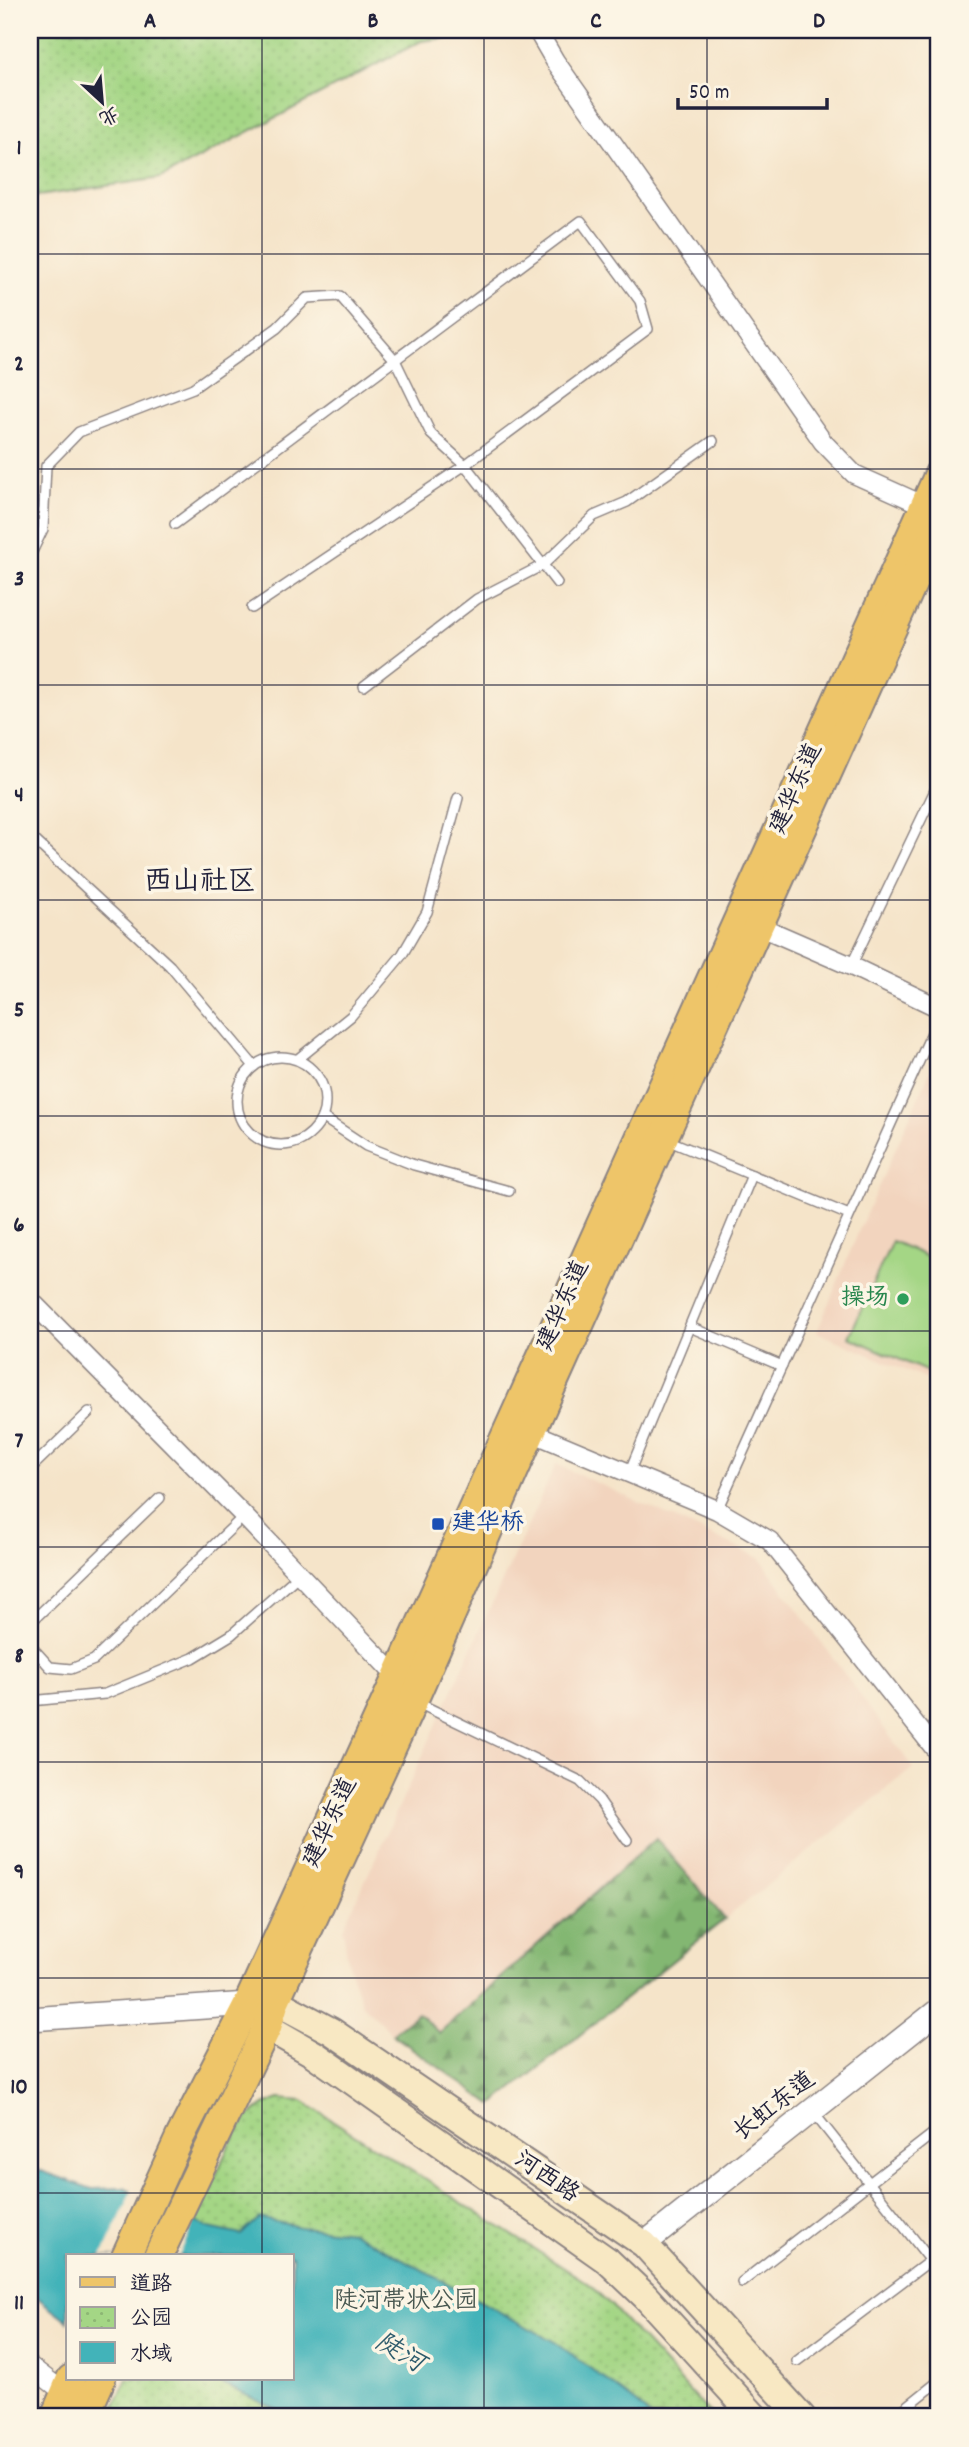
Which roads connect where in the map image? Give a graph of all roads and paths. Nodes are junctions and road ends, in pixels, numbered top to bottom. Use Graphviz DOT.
graph roads {
  1 [pos="537,30"];
  2 [pos="395,360"];
  3 [pos="713,441"];
  4 [pos="465,465"];
  5 [pos="939,474"];
  6 [pos="935,514"];
  7 [pos="175,524"];
  8 [pos="30,556"];
  9 [pos="543,565"];
  10 [pos="557,583"];
  11 [pos="252,608"];
  12 [pos="364,686"];
  13 [pos="939,782"];
  14 [pos="458,798"];
  15 [pos="30,836"];
  16 [pos="759,926"];
  17 [pos="851,966"];
  18 [pos="939,1008"];
  19 [pos="939,1017"];
  20 [pos="298,1059"];
  21 [pos="254,1066"];
  22 [pos="322,1117"];
  23 [pos="663,1139"];
  24 [pos="752,1175"];
  25 [pos="509,1191"];
  26 [pos="849,1215"];
  27 [pos="30,1300"];
  28 [pos="690,1327"];
  29 [pos="782,1366"];
  30 [pos="89,1412"];
  31 [pos="531,1432"];
  32 [pos="30,1469"];
  33 [pos="629,1473"];
  34 [pos="160,1498"];
  35 [pos="717,1510"];
  36 [pos="244,1516"];
  37 [pos="300,1574"];
  38 [pos="30,1623"];
  39 [pos="30,1645"];
  40 [pos="398,1675"];
  41 [pos="30,1701"];
  42 [pos="413,1701"];
  43 [pos="939,1754"];
  44 [pos="627,1840"];
  45 [pos="261,2002"];
  46 [pos="939,2010"];
  47 [pos="30,2019"];
  48 [pos="267,2027"];
  49 [pos="812,2111"];
  50 [pos="939,2129"];
  51 [pos="869,2182"];
  52 [pos="644,2244"];
  53 [pos="127,2254"];
  54 [pos="159,2254"];
  55 [pos="935,2258"];
  56 [pos="939,2271"];
  57 [pos="743,2282"];
  58 [pos="797,2361"];
  59 [pos="30,2366"];
  60 [pos="101,2380"];
  61 [pos="939,2381"];
  62 [pos="64,2397"];
  63 [pos="84,2417"];
  64 [pos="755,2417"];
  65 [pos="802,2417"];
  66 [pos="894,2417"];
  1 -- 6 [label="street"];
  2 -- 4 [label="lane"];
  2 -- 4 [label="lane"];
  2 -- 7 [label="lane"];
  2 -- 8 [label="lane"];
  3 -- 9 [label="lane"];
  4 -- 9 [label="lane"];
  4 -- 11 [label="lane"];
  5 -- 6 [label="main road, 建华东道"];
  6 -- 16 [label="main road, 建华东道"];
  6 -- 40 [label="main road, 建华东道"];
  9 -- 10 [label="lane"];
  9 -- 12 [label="lane"];
  13 -- 17 [label="lane"];
  14 -- 20 [label="lane"];
  15 -- 21 [label="lane"];
  16 -- 17 [label="street"];
  16 -- 23 [label="main road, 建华东道"];
  17 -- 18 [label="street"];
  19 -- 26 [label="lane"];
  20 -- 21 [label="lane"];
  20 -- 22 [label="lane"];
  21 -- 22 [label="lane"];
  22 -- 25 [label="lane"];
  23 -- 24 [label="lane"];
  23 -- 31 [label="main road, 建华东道"];
  24 -- 26 [label="lane"];
  24 -- 28 [label="lane"];
  26 -- 29 [label="lane"];
  27 -- 36 [label="street"];
  28 -- 29 [label="lane"];
  28 -- 33 [label="lane"];
  29 -- 35 [label="lane"];
  30 -- 32 [label="lane"];
  31 -- 33 [label="street"];
  31 -- 42 [label="main road, 建华东道"];
  33 -- 35 [label="street"];
  34 -- 38 [label="lane"];
  35 -- 43 [label="street"];
  36 -- 37 [label="street"];
  36 -- 39 [label="lane"];
  37 -- 40 [label="street"];
  37 -- 41 [label="lane"];
  40 -- 42 [label="street"];
  40 -- 45 [label="main road, 建华东道"];
  42 -- 44 [label="lane"];
  42 -- 45 [label="main road, 建华东道"];
  45 -- 47 [label="street"];
  45 -- 48 [label="main road, 建华东道"];
  45 -- 52 [label="main road, 河西路"];
  45 -- 53 [label="main road, 建华东道"];
  46 -- 49 [label="street, 长虹东道"];
  48 -- 54 [label="main road, 建华东道"];
  48 -- 64 [label="main road, 河西路"];
  49 -- 51 [label="lane"];
  49 -- 52 [label="street, 长虹东道"];
  50 -- 51 [label="lane"];
  51 -- 55 [label="lane"];
  51 -- 57 [label="lane"];
  52 -- 65 [label="main road, 河西路"];
  55 -- 56 [label="lane"];
  55 -- 58 [label="lane"];
  59 -- 62 [label="street"];
  60 -- 63 [label="main road"];
  61 -- 66 [label="lane"];
}
